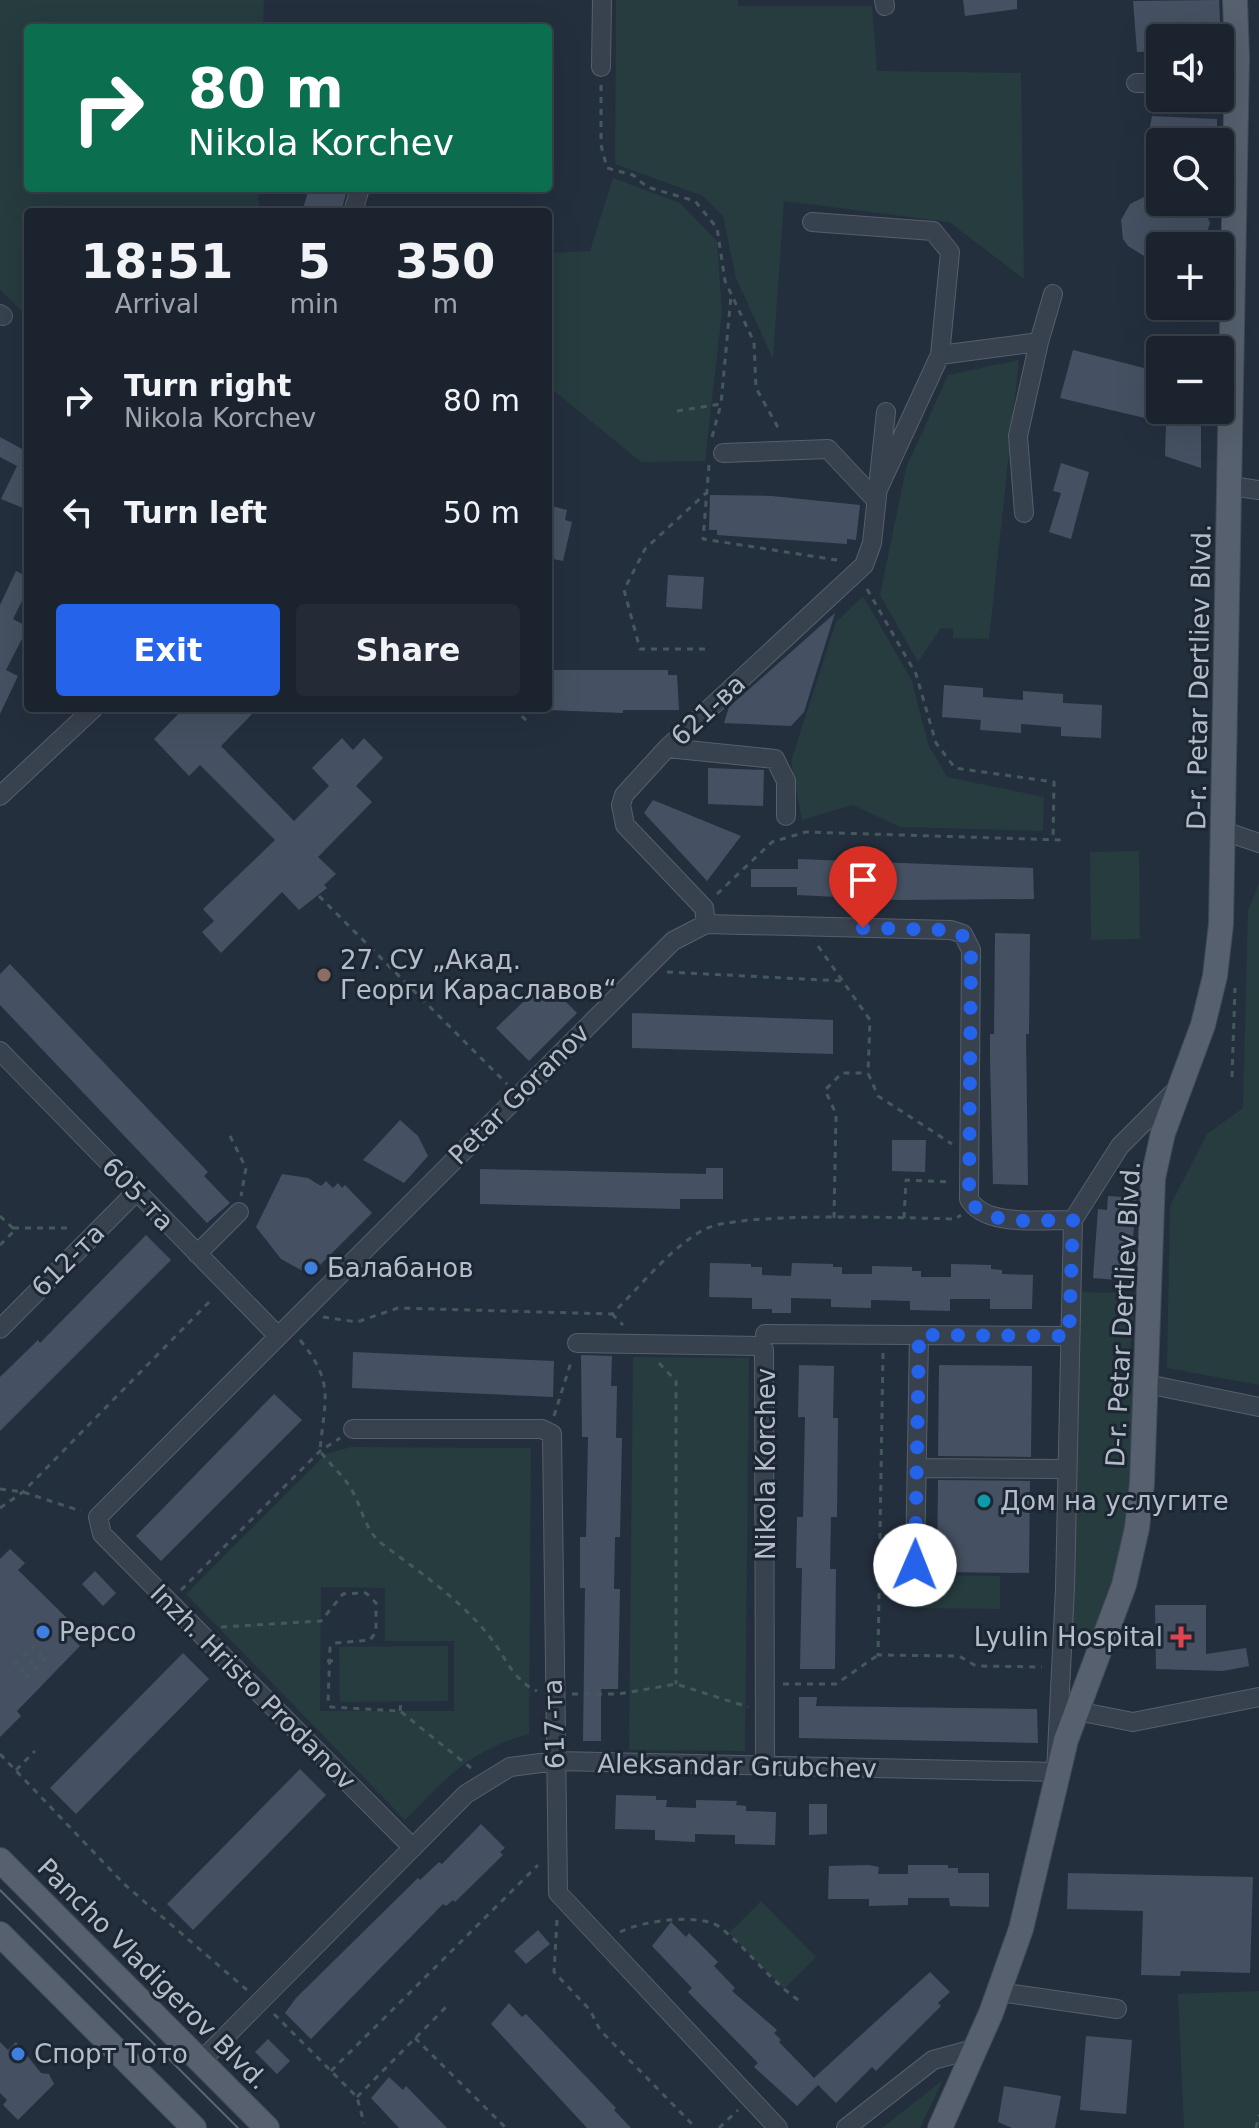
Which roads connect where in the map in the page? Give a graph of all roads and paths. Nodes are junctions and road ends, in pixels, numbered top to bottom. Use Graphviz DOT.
graph roads {
  1 [pos="602,0"];
  2 [pos="1235,0"];
  3 [pos="1233,24"];
  4 [pos="601,67"];
  5 [pos="1136,83"];
  6 [pos="1146,83"];
  7 [pos="1229,112"];
  8 [pos="812,222"];
  9 [pos="1053,294"];
  10 [pos="731,296"];
  11 [pos="1039,342"];
  12 [pos="940,355"];
  13 [pos="721,404"];
  14 [pos="677,411"];
  15 [pos="886,412"];
  16 [pos="790,448"];
  17 [pos="715,451"];
  18 [pos="1231,486"];
  19 [pos="1259,490"];
  20 [pos="706,493"];
  21 [pos="874,498"];
  22 [pos="1024,513"];
  23 [pos="856,572"];
  24 [pos="705,649"];
  25 [pos="90,712"];
  26 [pos="517,712"];
  27 [pos="527,721"];
  28 [pos="667,748"];
  29 [pos="0,796"];
  30 [pos="786,816"];
  31 [pos="1224,831"];
  32 [pos="1053,840"];
  33 [pos="1062,840"];
  34 [pos="1259,843"];
  35 [pos="319,896"];
  36 [pos="705,916"];
  37 [pos="804,926"];
  38 [pos="643,970"];
  39 [pos="843,981"];
  40 [pos="1236,981"];
  41 [pos="0,1051"];
  42 [pos="868,1073"];
  43 [pos="1232,1077"];
  44 [pos="1178,1088"];
  45 [pos="518,1095"];
  46 [pos="230,1136"];
  47 [pos="968,1155"];
  48 [pos="968,1183"];
  49 [pos="136,1192"];
  50 [pos="973,1206"];
  51 [pos="239,1212"];
  52 [pos="0,1216"];
  53 [pos="904,1218"];
  54 [pos="834,1219"];
  55 [pos="1073,1220"];
  56 [pos="13,1228"];
  57 [pos="98,1230"];
  58 [pos="0,1245"];
  59 [pos="197,1254"];
  60 [pos="226,1285"];
  61 [pos="288,1324"];
  62 [pos="0,1329"];
  63 [pos="765,1334"];
  64 [pos="919,1335"];
  65 [pos="1069,1336"];
  66 [pos="577,1343"];
  67 [pos="641,1344"];
  68 [pos="1147,1384"];
  69 [pos="1259,1407"];
  70 [pos="353,1429"];
  71 [pos="550,1431"];
  72 [pos="320,1451"];
  73 [pos="917,1468"];
  74 [pos="1066,1469"];
  75 [pos="0,1489"];
  76 [pos="23,1492"];
  77 [pos="0,1508"];
  78 [pos="98,1520"];
  79 [pos="915,1565"];
  80 [pos="170,1602"];
  81 [pos="210,1627"];
  82 [pos="38,1642"];
  83 [pos="44,1651"];
  84 [pos="50,1653"];
  85 [pos="878,1655"];
  86 [pos="327,1661"];
  87 [pos="339,1661"];
  88 [pos="14,1665"];
  89 [pos="20,1672"];
  90 [pos="25,1678"];
  91 [pos="676,1684"];
  92 [pos="765,1684"];
  93 [pos="553,1694"];
  94 [pos="1259,1697"];
  95 [pos="401,1701"];
  96 [pos="400,1711"];
  97 [pos="1077,1711"];
  98 [pos="765,1712"];
  99 [pos="35,1751"];
  100 [pos="0,1754"];
  101 [pos="556,1761"];
  102 [pos="471,1768"];
  103 [pos="765,1768"];
  104 [pos="16,1770"];
  105 [pos="1056,1772"];
  106 [pos="556,1847"];
  107 [pos="413,1848"];
  108 [pos="0,1860"];
  109 [pos="558,1893"];
  110 [pos="0,1934"];
  111 [pos="603,1943"];
  112 [pos="999,1992"];
  113 [pos="260,2001"];
  114 [pos="803,2003"];
  115 [pos="446,2007"];
  116 [pos="1117,2009"];
  117 [pos="415,2038"];
  118 [pos="977,2048"];
  119 [pos="201,2061"];
  120 [pos="331,2071"];
  121 [pos="357,2097"];
  122 [pos="749,2098"];
  123 [pos="1259,2115"];
  124 [pos="364,2123"];
  125 [pos="194,2128"];
  126 [pos="267,2128"];
  127 [pos="506,2128"];
  128 [pos="696,2128"];
  129 [pos="719,2128"];
  130 [pos="778,2128"];
  131 [pos="846,2128"];
  132 [pos="940,2128"];
  133 [pos="1256,2128"];
  1 -- 4 [label="street"];
  2 -- 3 [label="main road, D-r. Petar Dertliev Blvd."];
  4 -- 10 [label="path"];
  5 -- 6 [label="street"];
  7 -- 18 [label="main road, D-r. Petar Dertliev Blvd."];
  8 -- 12 [label="street"];
  9 -- 11 [label="street"];
  10 -- 13 [label="path"];
  10 -- 16 [label="path"];
  11 -- 12 [label="street"];
  11 -- 22 [label="street"];
  12 -- 21 [label="street"];
  13 -- 14 [label="path"];
  13 -- 17 [label="path"];
  15 -- 21 [label="street, 621-ва"];
  16 -- 17 [label="street"];
  16 -- 21 [label="street"];
  17 -- 20 [label="path"];
  18 -- 19 [label="street"];
  18 -- 31 [label="main road, D-r. Petar Dertliev Blvd."];
  20 -- 23 [label="path"];
  20 -- 24 [label="path"];
  21 -- 23 [label="street, 621-ва"];
  23 -- 28 [label="street, 621-ва"];
  23 -- 32 [label="path"];
  25 -- 29 [label="street"];
  26 -- 27 [label="path"];
  28 -- 30 [label="street"];
  28 -- 36 [label="street, 621-ва"];
  31 -- 34 [label="street"];
  31 -- 44 [label="main road, D-r. Petar Dertliev Blvd."];
  32 -- 33 [label="path"];
  32 -- 36 [label="path"];
  35 -- 45 [label="path"];
  36 -- 37 [label="street, Petar Goranov"];
  36 -- 38 [label="street, Petar Goranov"];
  37 -- 39 [label="path"];
  37 -- 47 [label="street, Petar Goranov"];
  38 -- 39 [label="path"];
  38 -- 45 [label="street, Petar Goranov"];
  39 -- 42 [label="path"];
  40 -- 43 [label="path"];
  41 -- 49 [label="street, 605-та"];
  42 -- 47 [label="path"];
  42 -- 54 [label="path"];
  44 -- 55 [label="street"];
  44 -- 68 [label="main road, D-r. Petar Dertliev Blvd."];
  45 -- 61 [label="street, Petar Goranov"];
  46 -- 51 [label="path"];
  47 -- 48 [label="street, Petar Goranov"];
  48 -- 50 [label="street, Petar Goranov"];
  48 -- 53 [label="path"];
  49 -- 57 [label="street, 612-та"];
  49 -- 59 [label="street, 605-та"];
  50 -- 53 [label="path"];
  50 -- 55 [label="street"];
  51 -- 59 [label="street"];
  52 -- 56 [label="path"];
  53 -- 54 [label="path"];
  54 -- 61 [label="path"];
  55 -- 65 [label="street"];
  56 -- 57 [label="path"];
  56 -- 58 [label="path"];
  57 -- 62 [label="street, 612-та"];
  59 -- 60 [label="street, 605-та"];
  60 -- 61 [label="street, 605-та"];
  60 -- 76 [label="path"];
  61 -- 72 [label="path"];
  61 -- 78 [label="street, Petar Goranov"];
  63 -- 64 [label="street, Nikola Korchev"];
  64 -- 65 [label="street, Nikola Korchev"];
  64 -- 73 [label="street"];
  65 -- 74 [label="street"];
  66 -- 67 [label="street, Nikola Korchev"];
  66 -- 71 [label="path"];
  67 -- 91 [label="path"];
  67 -- 92 [label="street, Nikola Korchev"];
  68 -- 69 [label="street"];
  68 -- 97 [label="main road, D-r. Petar Dertliev Blvd."];
  70 -- 71 [label="street"];
  70 -- 72 [label="path"];
  71 -- 93 [label="street, 617-та"];
  72 -- 80 [label="path"];
  72 -- 93 [label="path"];
  73 -- 74 [label="street"];
  73 -- 79 [label="street"];
  74 -- 105 [label="street"];
  75 -- 76 [label="path"];
  76 -- 77 [label="path"];
  76 -- 78 [label="path"];
  78 -- 80 [label="street, Inzh. Hristo Prodanov"];
  80 -- 107 [label="street, Inzh. Hristo Prodanov"];
  81 -- 86 [label="path"];
  82 -- 88 [label="path"];
  83 -- 89 [label="path"];
  84 -- 90 [label="path"];
  85 -- 92 [label="path"];
  86 -- 87 [label="path"];
  86 -- 96 [label="path"];
  91 -- 93 [label="path"];
  91 -- 98 [label="path"];
  92 -- 98 [label="street, Nikola Korchev"];
  93 -- 101 [label="street, 617-та"];
  94 -- 97 [label="street"];
  95 -- 96 [label="path"];
  96 -- 102 [label="path"];
  97 -- 105 [label="main road, D-r. Petar Dertliev Blvd."];
  98 -- 103 [label="street, Nikola Korchev"];
  99 -- 104 [label="path"];
  100 -- 104 [label="path"];
  101 -- 103 [label="street, Aleksandar Grubchev"];
  101 -- 106 [label="street, 617-та"];
  101 -- 107 [label="street, Aleksandar Grubchev"];
  103 -- 105 [label="street, Aleksandar Grubchev"];
  104 -- 113 [label="path"];
  105 -- 112 [label="main road, D-r. Petar Dertliev Blvd."];
  106 -- 109 [label="street, 617-та"];
  106 -- 120 [label="path"];
  107 -- 113 [label="street, Aleksandar Grubchev"];
  108 -- 119 [label="main road, Pancho Vladigerov Blvd."];
  109 -- 111 [label="street"];
  109 -- 128 [label="path"];
  110 -- 125 [label="main road"];
  111 -- 114 [label="path"];
  111 -- 122 [label="street"];
  112 -- 116 [label="street"];
  112 -- 118 [label="main road, D-r. Petar Dertliev Blvd."];
  113 -- 119 [label="street, Aleksandar Grubchev"];
  113 -- 120 [label="path"];
  115 -- 117 [label="path"];
  117 -- 121 [label="path"];
  117 -- 127 [label="path"];
  118 -- 131 [label="street"];
  118 -- 132 [label="main road, D-r. Petar Dertliev Blvd."];
  119 -- 126 [label="main road, Pancho Vladigerov Blvd."];
  120 -- 121 [label="path"];
  121 -- 124 [label="path"];
  122 -- 129 [label="path"];
  122 -- 130 [label="street"];
  123 -- 133 [label="path"];
}
